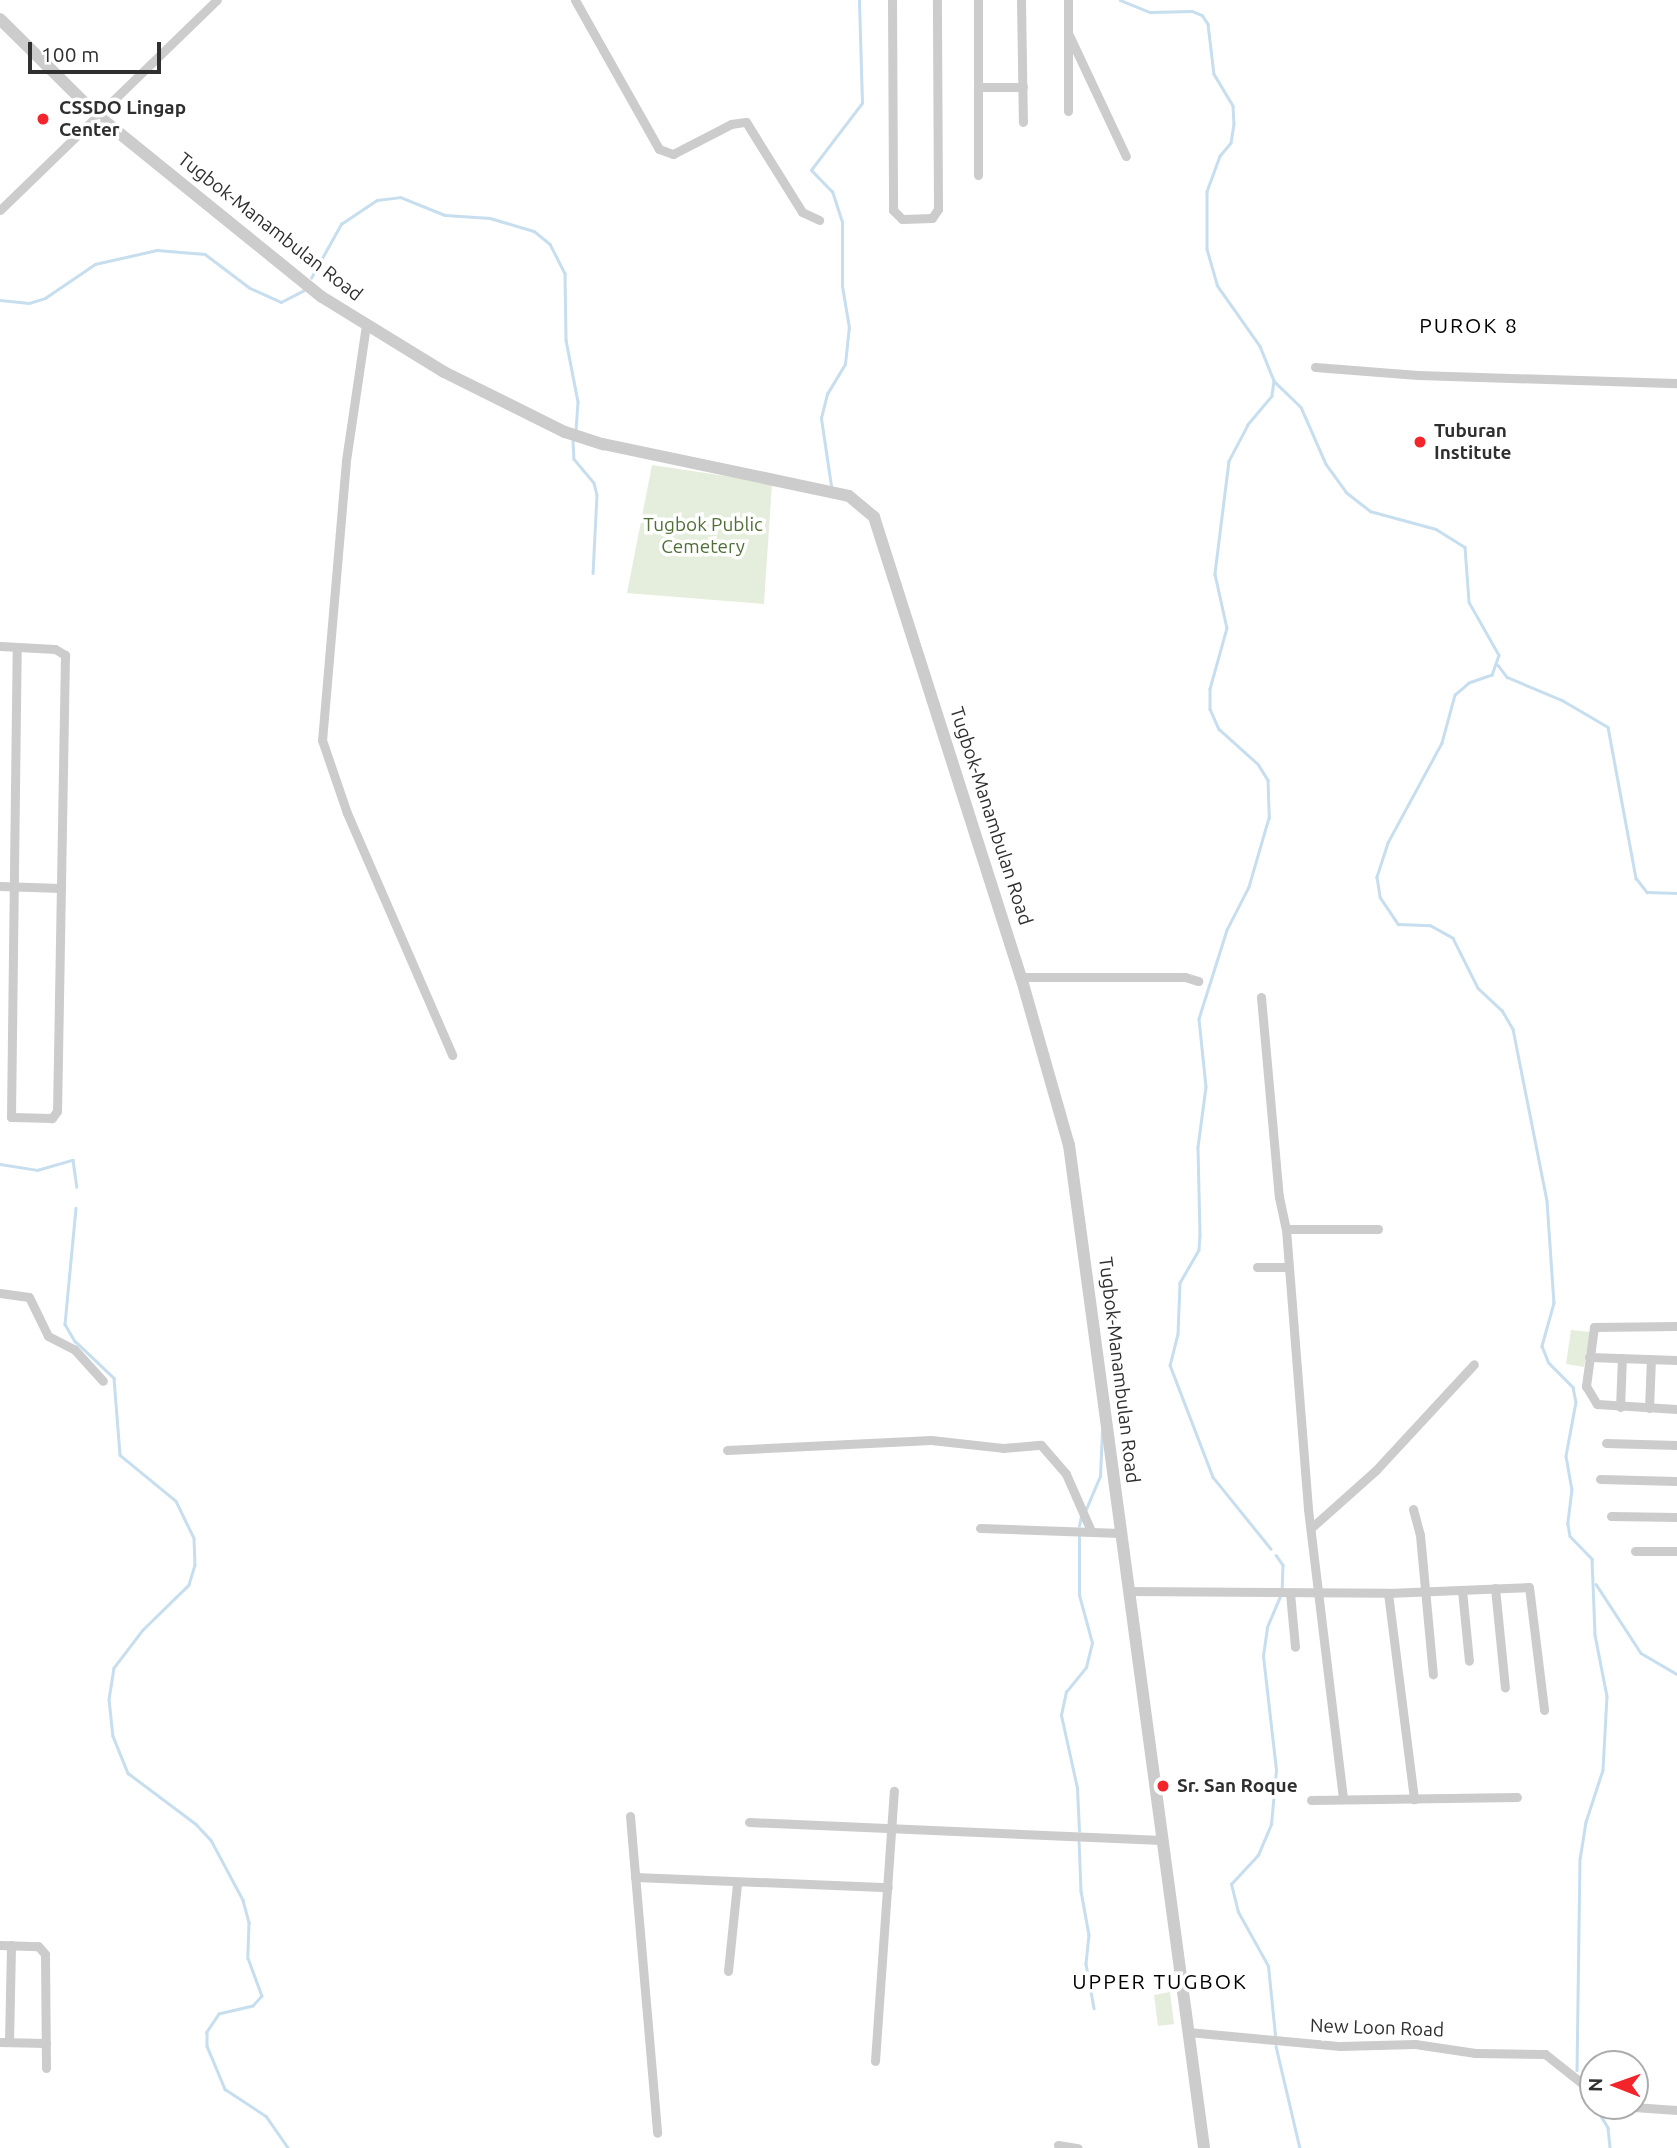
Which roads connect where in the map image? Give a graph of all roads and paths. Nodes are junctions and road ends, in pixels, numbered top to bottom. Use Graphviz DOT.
graph roads {
  1 [pos="217,0"];
  2 [pos="575,0"];
  3 [pos="892,0"];
  4 [pos="937,0"];
  5 [pos="978,0"];
  6 [pos="1021,0"];
  7 [pos="1068,0"];
  8 [pos="0,19"];
  9 [pos="1068,33"];
  10 [pos="978,87"];
  11 [pos="1023,87"];
  12 [pos="1068,111"];
  13 [pos="97,115"];
  14 [pos="1023,122"];
  15 [pos="1126,156"];
  16 [pos="978,175"];
  17 [pos="0,211"];
  18 [pos="819,220"];
  19 [pos="366,325"];
  20 [pos="1315,367"];
  21 [pos="1677,383"];
  22 [pos="0,646"];
  23 [pos="17,647"];
  24 [pos="0,886"];
  25 [pos="14,887"];
  26 [pos="61,888"];
  27 [pos="1021,977"];
  28 [pos="1198,981"];
  29 [pos="1261,997"];
  30 [pos="452,1055"];
  31 [pos="1286,1229"];
  32 [pos="1378,1229"];
  33 [pos="1257,1267"];
  34 [pos="1288,1267"];
  35 [pos="0,1293"];
  36 [pos="1677,1326"];
  37 [pos="1589,1357"];
  38 [pos="1622,1358"];
  39 [pos="1651,1359"];
  40 [pos="1677,1360"];
  41 [pos="1474,1364"];
  42 [pos="103,1381"];
  43 [pos="1620,1407"];
  44 [pos="1649,1408"];
  45 [pos="1677,1409"];
  46 [pos="1606,1443"];
  47 [pos="1677,1445"];
  48 [pos="727,1450"];
  49 [pos="1600,1479"];
  50 [pos="1677,1481"];
  51 [pos="1413,1509"];
  52 [pos="1611,1516"];
  53 [pos="1677,1517"];
  54 [pos="981,1528"];
  55 [pos="1311,1528"];
  56 [pos="1091,1531"];
  57 [pos="1120,1533"];
  58 [pos="1635,1551"];
  59 [pos="1677,1551"];
  60 [pos="1495,1588"];
  61 [pos="1462,1590"];
  62 [pos="1128,1591"];
  63 [pos="1425,1591"];
  64 [pos="1388,1592"];
  65 [pos="1290,1593"];
  66 [pos="1321,1593"];
  67 [pos="1295,1647"];
  68 [pos="1469,1661"];
  69 [pos="1433,1674"];
  70 [pos="1505,1688"];
  71 [pos="1544,1710"];
  72 [pos="894,1791"];
  73 [pos="1517,1797"];
  74 [pos="1343,1799"];
  75 [pos="1414,1799"];
  76 [pos="1311,1800"];
  77 [pos="630,1816"];
  78 [pos="749,1822"];
  79 [pos="892,1829"];
  80 [pos="1162,1840"];
  81 [pos="635,1877"];
  82 [pos="737,1884"];
  83 [pos="888,1887"];
  84 [pos="0,1945"];
  85 [pos="11,1945"];
  86 [pos="728,1971"];
  87 [pos="1188,2032"];
  88 [pos="4,2042"];
  89 [pos="46,2043"];
  90 [pos="875,2061"];
  91 [pos="46,2068"];
  92 [pos="1579,2081"];
  93 [pos="1649,2108"];
  94 [pos="1677,2110"];
  95 [pos="657,2133"];
  96 [pos="1058,2145"];
  97 [pos="1078,2148"];
  98 [pos="1204,2148"];
  1 -- 13 [label="street"];
  2 -- 18 [label="street"];
  3 -- 4 [label="street"];
  5 -- 10 [label="street"];
  6 -- 11 [label="street"];
  7 -- 9 [label="street"];
  8 -- 13 [label="street, Tugbok-Manambulan Road"];
  9 -- 12 [label="street"];
  9 -- 15 [label="street"];
  10 -- 11 [label="street"];
  10 -- 16 [label="street"];
  11 -- 14 [label="street"];
  13 -- 17 [label="street"];
  13 -- 19 [label="street, Tugbok-Manambulan Road"];
  19 -- 27 [label="street, Tugbok-Manambulan Road"];
  19 -- 30 [label="street"];
  20 -- 21 [label="street"];
  22 -- 23 [label="street"];
  23 -- 25 [label="street"];
  23 -- 26 [label="street"];
  24 -- 25 [label="street"];
  25 -- 26 [label="street"];
  25 -- 26 [label="street"];
  27 -- 28 [label="street"];
  27 -- 57 [label="street, Tugbok-Manambulan Road"];
  29 -- 31 [label="street"];
  31 -- 32 [label="street"];
  31 -- 34 [label="street"];
  33 -- 34 [label="street"];
  34 -- 55 [label="street"];
  35 -- 42 [label="street"];
  36 -- 37 [label="street"];
  37 -- 38 [label="street"];
  37 -- 43 [label="street"];
  38 -- 39 [label="street"];
  38 -- 43 [label="street"];
  39 -- 40 [label="street"];
  39 -- 44 [label="street"];
  41 -- 55 [label="street"];
  43 -- 44 [label="street"];
  44 -- 45 [label="street"];
  46 -- 47 [label="street"];
  48 -- 56 [label="street"];
  49 -- 50 [label="street"];
  51 -- 63 [label="street"];
  52 -- 53 [label="street"];
  54 -- 56 [label="street"];
  55 -- 66 [label="street"];
  56 -- 57 [label="street"];
  57 -- 62 [label="street, Tugbok-Manambulan Road"];
  58 -- 59 [label="street"];
  60 -- 61 [label="street"];
  60 -- 70 [label="street"];
  60 -- 71 [label="street"];
  61 -- 63 [label="street"];
  61 -- 68 [label="street"];
  62 -- 65 [label="street"];
  62 -- 80 [label="street, Tugbok-Manambulan Road"];
  63 -- 64 [label="street"];
  63 -- 69 [label="street"];
  64 -- 66 [label="street"];
  64 -- 75 [label="street"];
  65 -- 66 [label="street"];
  65 -- 67 [label="street"];
  66 -- 74 [label="street"];
  72 -- 79 [label="street"];
  73 -- 75 [label="street"];
  74 -- 75 [label="street"];
  74 -- 76 [label="street"];
  77 -- 81 [label="street"];
  78 -- 79 [label="street"];
  79 -- 80 [label="street"];
  79 -- 83 [label="street"];
  80 -- 87 [label="street, Tugbok-Manambulan Road"];
  81 -- 82 [label="street"];
  81 -- 95 [label="street"];
  82 -- 83 [label="street"];
  82 -- 86 [label="street"];
  83 -- 90 [label="street"];
  84 -- 85 [label="street"];
  85 -- 88 [label="street"];
  85 -- 89 [label="street"];
  87 -- 92 [label="street, New Loon Road"];
  87 -- 98 [label="street, Tugbok-Manambulan Road"];
  88 -- 89 [label="street"];
  89 -- 91 [label="street"];
  93 -- 94 [label="street"];
  96 -- 97 [label="street"];
}
